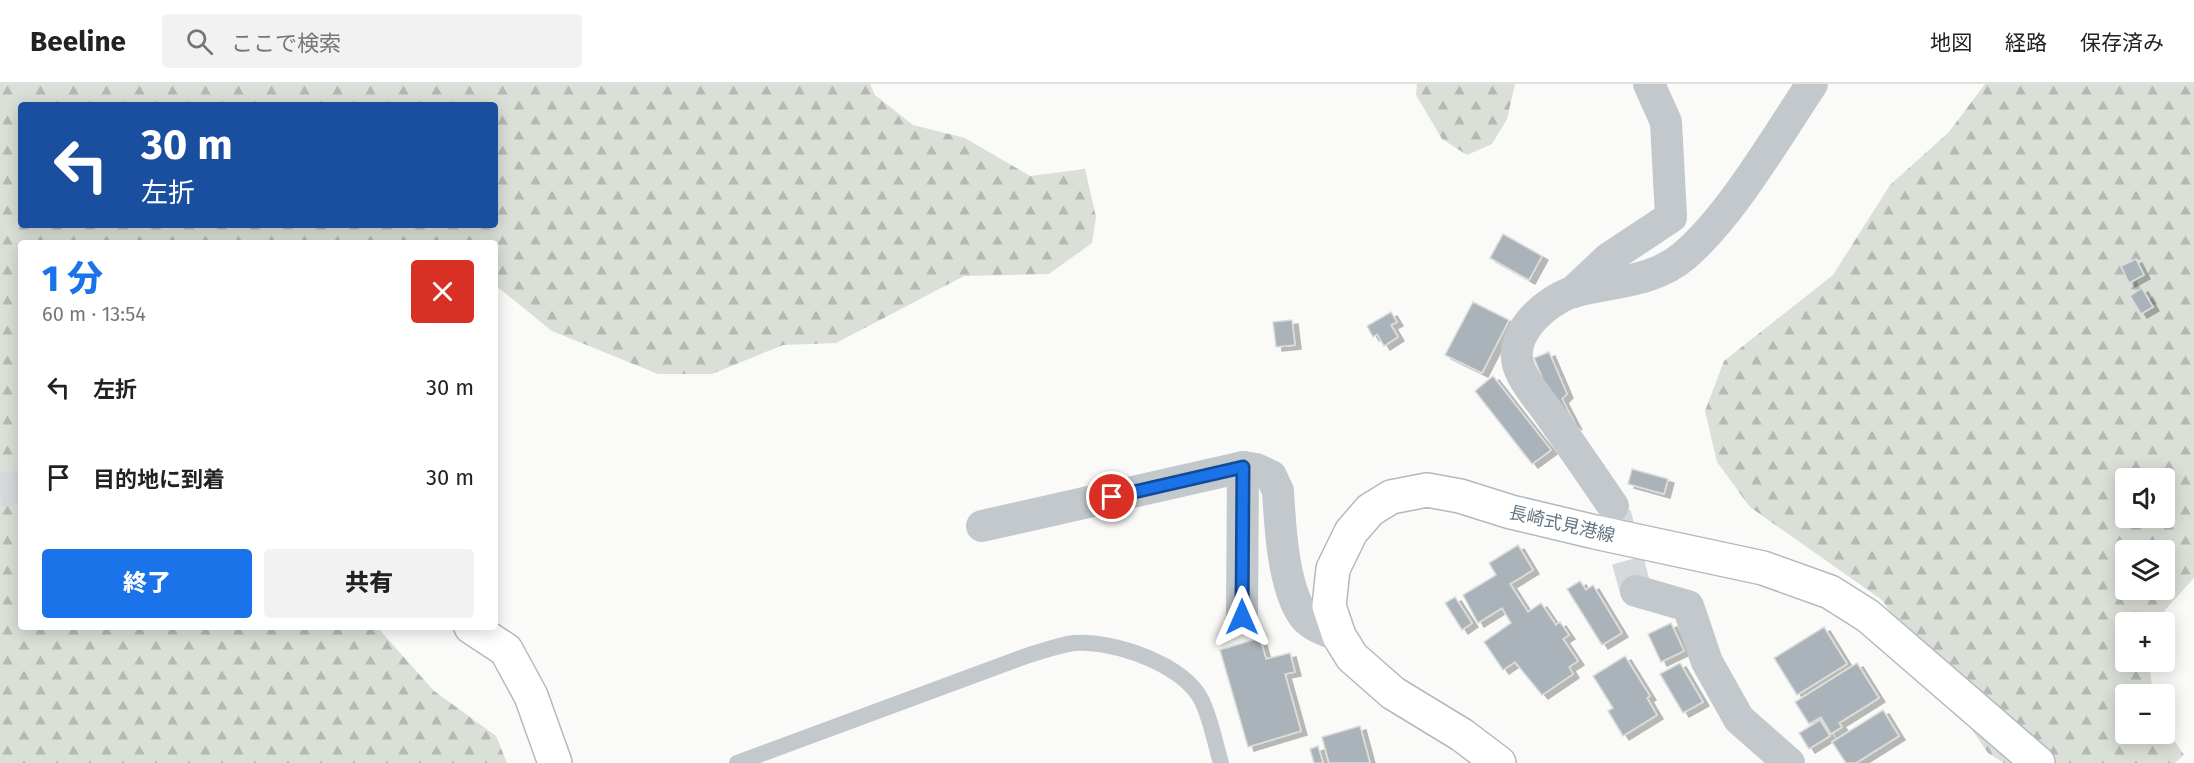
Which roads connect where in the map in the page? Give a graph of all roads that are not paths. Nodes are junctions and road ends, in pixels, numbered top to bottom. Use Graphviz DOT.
graph roads {
  1 [pos="1649,84"];
  2 [pos="1812,84"];
  3 [pos="1573,292"];
  4 [pos="1243,467"];
  5 [pos="1613,506"];
  6 [pos="982,526"];
  7 [pos="1636,591"];
  8 [pos="1242,617"];
  9 [pos="476,630"];
  10 [pos="1339,636"];
  11 [pos="555,763"];
  12 [pos="736,763"];
  13 [pos="1221,763"];
  14 [pos="1499,763"];
  15 [pos="1789,763"];
  16 [pos="2038,763"];
  1 -- 3 [label="street"];
  2 -- 3 [label="street"];
  3 -- 5 [label="street"];
  4 -- 6 [label="street"];
  4 -- 8 [label="street"];
  4 -- 10 [label="street"];
  7 -- 15 [label="street"];
  9 -- 11 [label="main road"];
  10 -- 14 [label="main road, 長崎式見港線"];
  10 -- 16 [label="main road, 長崎式見港線"];
  12 -- 13 [label="lane"];
}
